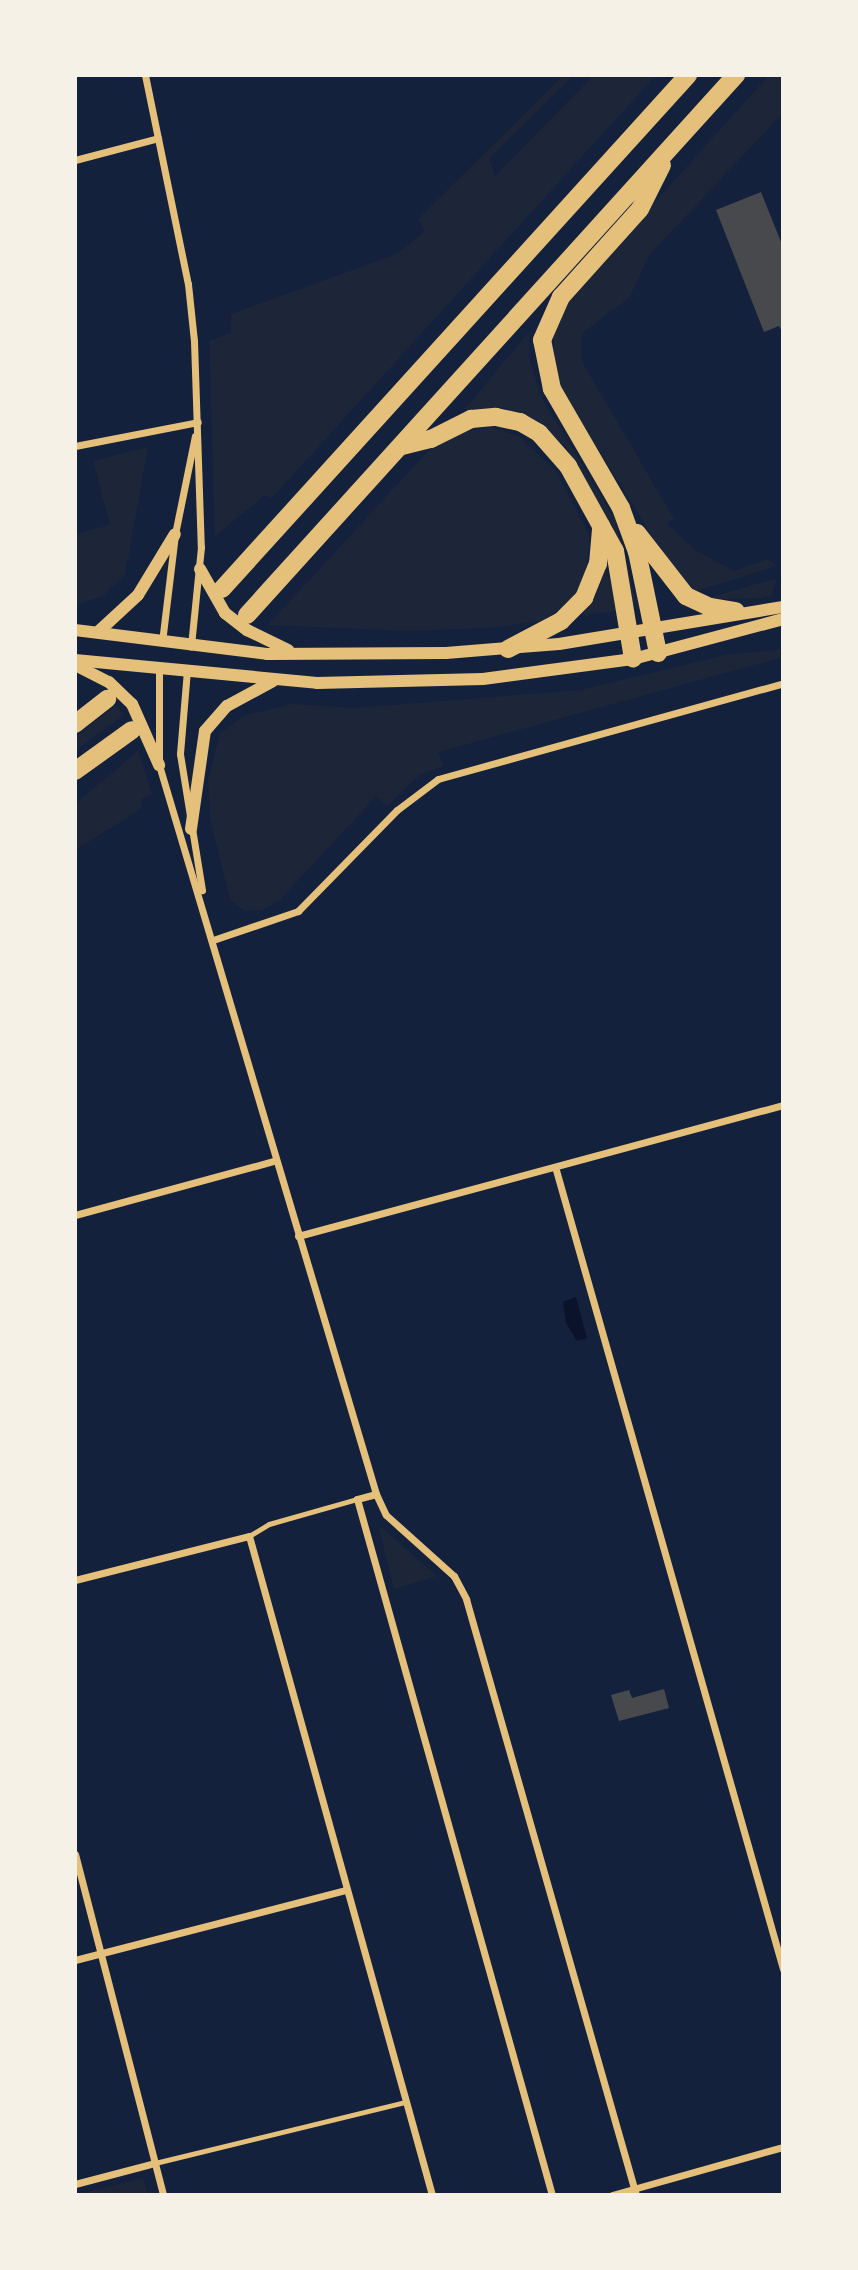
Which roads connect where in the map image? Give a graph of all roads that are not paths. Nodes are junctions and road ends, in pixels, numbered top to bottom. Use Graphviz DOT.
graph roads {
  1 [pos="145,75"];
  2 [pos="688,75"];
  3 [pos="736,75"];
  4 [pos="158,138"];
  5 [pos="666,153"];
  6 [pos="75,160"];
  7 [pos="198,422"];
  8 [pos="75,446"];
  9 [pos="402,446"];
  10 [pos="621,508"];
  11 [pos="601,526"];
  12 [pos="175,534"];
  13 [pos="200,569"];
  14 [pos="222,589"];
  15 [pos="783,607"];
  16 [pos="736,611"];
  17 [pos="247,615"];
  18 [pos="783,620"];
  19 [pos="653,628"];
  20 [pos="75,630"];
  21 [pos="98,632"];
  22 [pos="628,633"];
  23 [pos="162,642"];
  24 [pos="191,646"];
  25 [pos="508,649"];
  26 [pos="295,653"];
  27 [pos="658,653"];
  28 [pos="633,659"];
  29 [pos="75,663"];
  30 [pos="159,666"];
  31 [pos="187,670"];
  32 [pos="275,680"];
  33 [pos="783,683"];
  34 [pos="107,699"];
  35 [pos="75,724"];
  36 [pos="132,730"];
  37 [pos="159,765"];
  38 [pos="75,771"];
  39 [pos="191,828"];
  40 [pos="205,912"];
  41 [pos="213,940"];
  42 [pos="783,1105"];
  43 [pos="274,1161"];
  44 [pos="556,1170"];
  45 [pos="75,1215"];
  46 [pos="298,1236"];
  47 [pos="376,1494"];
  48 [pos="358,1499"];
  49 [pos="249,1536"];
  50 [pos="75,1580"];
  51 [pos="75,1854"];
  52 [pos="346,1890"];
  53 [pos="100,1954"];
  54 [pos="75,1960"];
  55 [pos="783,1969"];
  56 [pos="406,2102"];
  57 [pos="783,2147"];
  58 [pos="155,2163"];
  59 [pos="75,2184"];
  60 [pos="636,2192"];
  61 [pos="163,2195"];
  62 [pos="432,2195"];
  63 [pos="552,2195"];
  64 [pos="612,2195"];
  1 -- 4 [label="street"];
  2 -- 14 [label="highway"];
  3 -- 5 [label="highway"];
  4 -- 6 [label="street"];
  4 -- 7 [label="street"];
  5 -- 9 [label="highway"];
  5 -- 10 [label="highway"];
  7 -- 8 [label="street"];
  7 -- 12 [label="street"];
  7 -- 13 [label="street"];
  9 -- 11 [label="highway"];
  9 -- 17 [label="highway"];
  10 -- 16 [label="highway"];
  10 -- 19 [label="highway"];
  11 -- 22 [label="highway"];
  11 -- 25 [label="highway"];
  12 -- 21 [label="street"];
  12 -- 23 [label="street"];
  13 -- 24 [label="street"];
  13 -- 26 [label="street"];
  15 -- 16 [label="street"];
  16 -- 19 [label="street"];
  18 -- 27 [label="street"];
  19 -- 22 [label="street"];
  19 -- 27 [label="highway"];
  20 -- 21 [label="street"];
  21 -- 23 [label="street"];
  22 -- 25 [label="street"];
  22 -- 28 [label="highway"];
  23 -- 24 [label="street"];
  23 -- 30 [label="street"];
  24 -- 26 [label="street"];
  24 -- 31 [label="street"];
  25 -- 26 [label="street"];
  27 -- 28 [label="street"];
  28 -- 32 [label="street"];
  29 -- 30 [label="street"];
  29 -- 37 [label="street"];
  30 -- 31 [label="street"];
  30 -- 37 [label="street"];
  31 -- 32 [label="street"];
  31 -- 39 [label="street"];
  32 -- 39 [label="street"];
  33 -- 41 [label="street"];
  34 -- 35 [label="highway"];
  36 -- 38 [label="highway"];
  37 -- 40 [label="street"];
  39 -- 40 [label="street"];
  40 -- 41 [label="street"];
  41 -- 43 [label="street"];
  42 -- 44 [label="street"];
  43 -- 45 [label="street"];
  43 -- 46 [label="street"];
  44 -- 46 [label="street"];
  44 -- 55 [label="street"];
  46 -- 47 [label="street"];
  47 -- 48 [label="street"];
  47 -- 60 [label="street"];
  48 -- 49 [label="lane"];
  48 -- 63 [label="street"];
  49 -- 50 [label="street"];
  49 -- 52 [label="street"];
  51 -- 53 [label="street"];
  52 -- 53 [label="street"];
  52 -- 56 [label="street"];
  53 -- 54 [label="street"];
  53 -- 58 [label="street"];
  56 -- 58 [label="lane"];
  56 -- 62 [label="street"];
  57 -- 60 [label="street"];
  58 -- 59 [label="street"];
  58 -- 61 [label="street"];
  60 -- 64 [label="street"];
}
